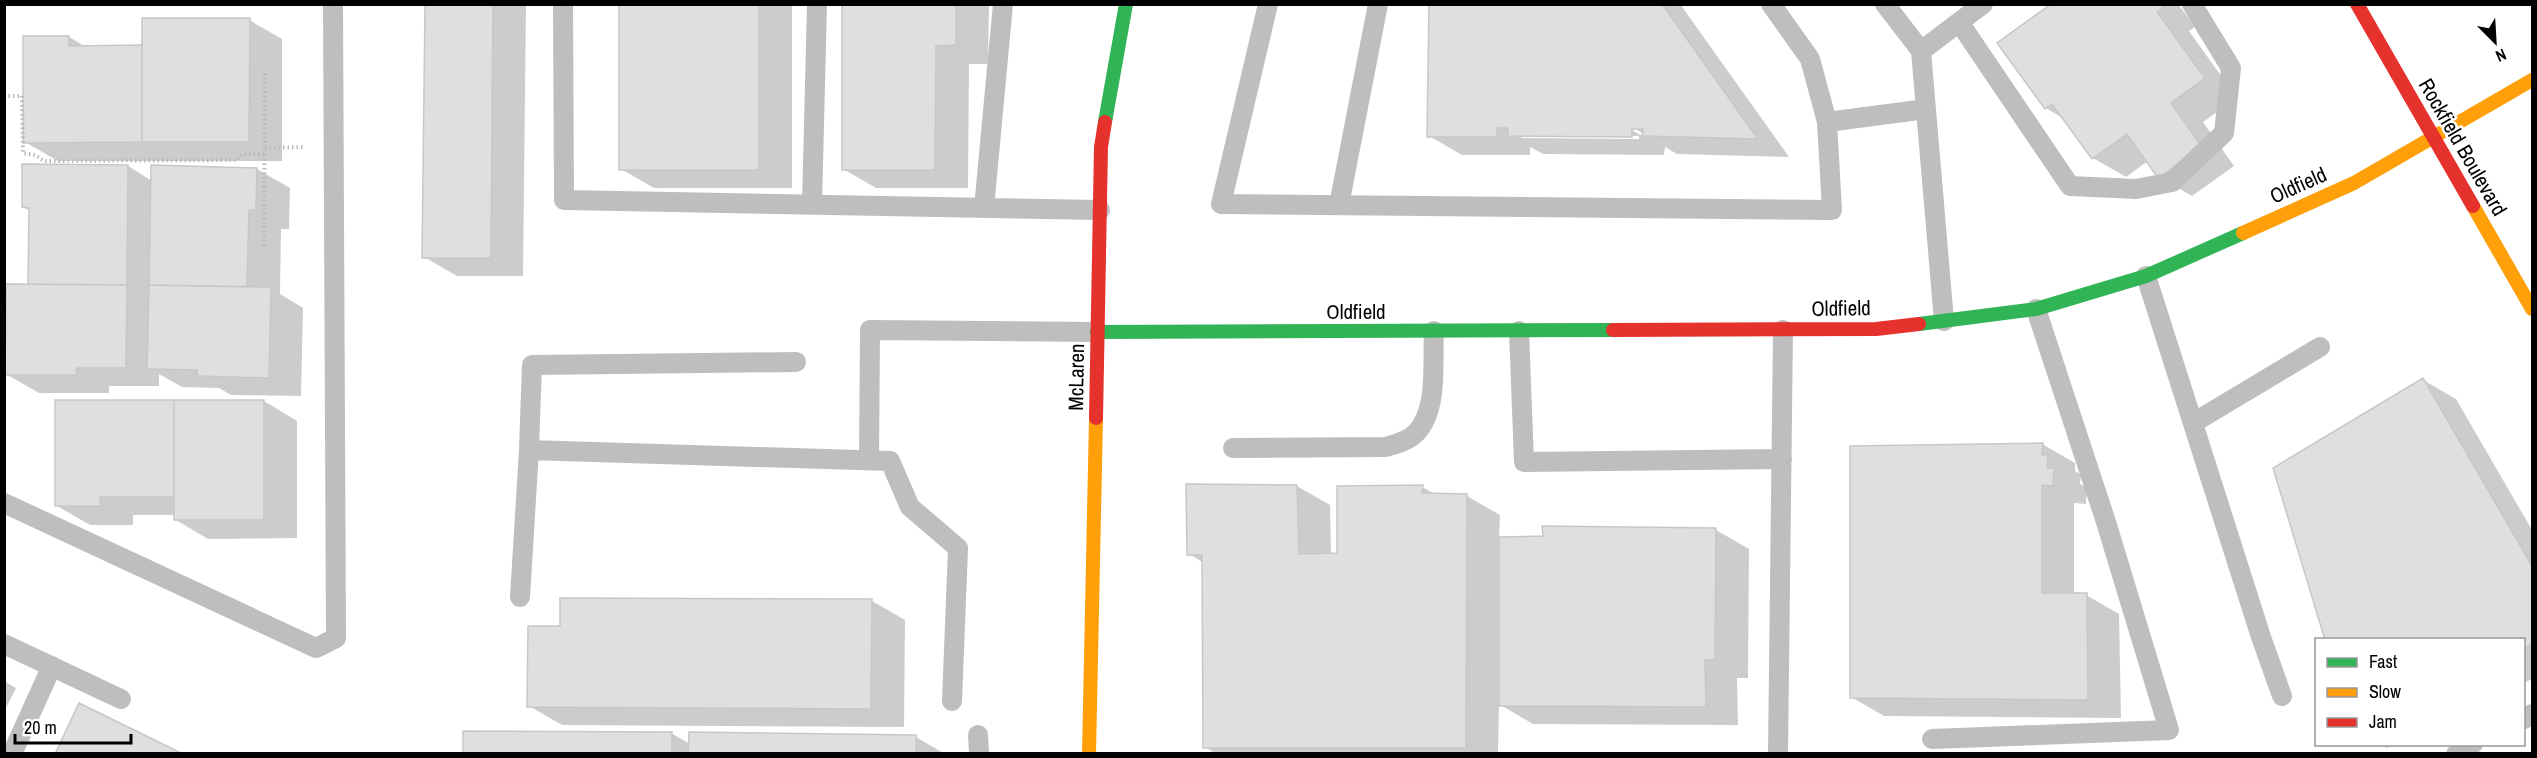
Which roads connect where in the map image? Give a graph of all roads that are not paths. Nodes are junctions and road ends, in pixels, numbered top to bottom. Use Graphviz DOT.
graph roads {
  1 [pos="333,4"];
  2 [pos="563,4"];
  3 [pos="817,4"];
  4 [pos="1003,4"];
  5 [pos="1126,4"];
  6 [pos="1268,4"];
  7 [pos="1378,4"];
  8 [pos="1771,4"];
  9 [pos="1885,4"];
  10 [pos="1983,4"];
  11 [pos="2192,4"];
  12 [pos="2357,4"];
  13 [pos="1959,22"];
  14 [pos="1920,51"];
  15 [pos="2532,80"];
  16 [pos="1926,109"];
  17 [pos="1827,122"];
  18 [pos="2433,138"];
  19 [pos="812,205"];
  20 [pos="1339,205"];
  21 [pos="984,208"];
  22 [pos="1100,210"];
  23 [pos="2146,276"];
  24 [pos="2036,309"];
  25 [pos="2532,309"];
  26 [pos="1944,321"];
  27 [pos="1783,330"];
  28 [pos="1434,331"];
  29 [pos="1519,331"];
  30 [pos="1098,332"];
  31 [pos="2320,347"];
  32 [pos="796,362"];
  33 [pos="2193,423"];
  34 [pos="1233,448"];
  35 [pos="529,450"];
  36 [pos="1782,459"];
  37 [pos="869,460"];
  38 [pos="4,503"];
  39 [pos="520,597"];
  40 [pos="4,644"];
  41 [pos="52,666"];
  42 [pos="2282,696"];
  43 [pos="121,699"];
  44 [pos="952,701"];
  45 [pos="1932,739"];
  46 [pos="12,753"];
  47 [pos="1089,753"];
  48 [pos="1778,753"];
  1 -- 38 [label="lane"];
  2 -- 19 [label="lane"];
  3 -- 19 [label="lane"];
  4 -- 21 [label="lane"];
  5 -- 22 [label="street, McLaren"];
  6 -- 20 [label="lane"];
  7 -- 20 [label="lane"];
  8 -- 17 [label="lane"];
  9 -- 14 [label="lane"];
  10 -- 13 [label="lane"];
  11 -- 13 [label="lane"];
  12 -- 18 [label="street, Rockfield Boulevard"];
  13 -- 14 [label="lane"];
  14 -- 16 [label="lane"];
  15 -- 18 [label="street, Oldfield"];
  16 -- 17 [label="lane"];
  16 -- 26 [label="lane"];
  17 -- 20 [label="lane"];
  18 -- 23 [label="street, Oldfield"];
  18 -- 25 [label="street, Rockfield Boulevard"];
  19 -- 21 [label="lane"];
  21 -- 22 [label="lane"];
  22 -- 30 [label="street, McLaren"];
  23 -- 24 [label="street, Oldfield"];
  23 -- 33 [label="lane"];
  24 -- 26 [label="street, Oldfield"];
  24 -- 45 [label="lane"];
  26 -- 27 [label="street, Oldfield"];
  27 -- 29 [label="street, Oldfield"];
  27 -- 36 [label="lane"];
  28 -- 29 [label="street, Oldfield"];
  28 -- 30 [label="street, Oldfield"];
  28 -- 34 [label="lane"];
  29 -- 36 [label="lane"];
  30 -- 37 [label="lane"];
  30 -- 47 [label="street, McLaren"];
  31 -- 33 [label="lane"];
  32 -- 35 [label="lane"];
  33 -- 42 [label="lane"];
  35 -- 37 [label="lane"];
  35 -- 39 [label="lane"];
  36 -- 48 [label="lane"];
  37 -- 44 [label="lane"];
  40 -- 41 [label="lane"];
  41 -- 43 [label="lane"];
  41 -- 46 [label="lane"];
}
